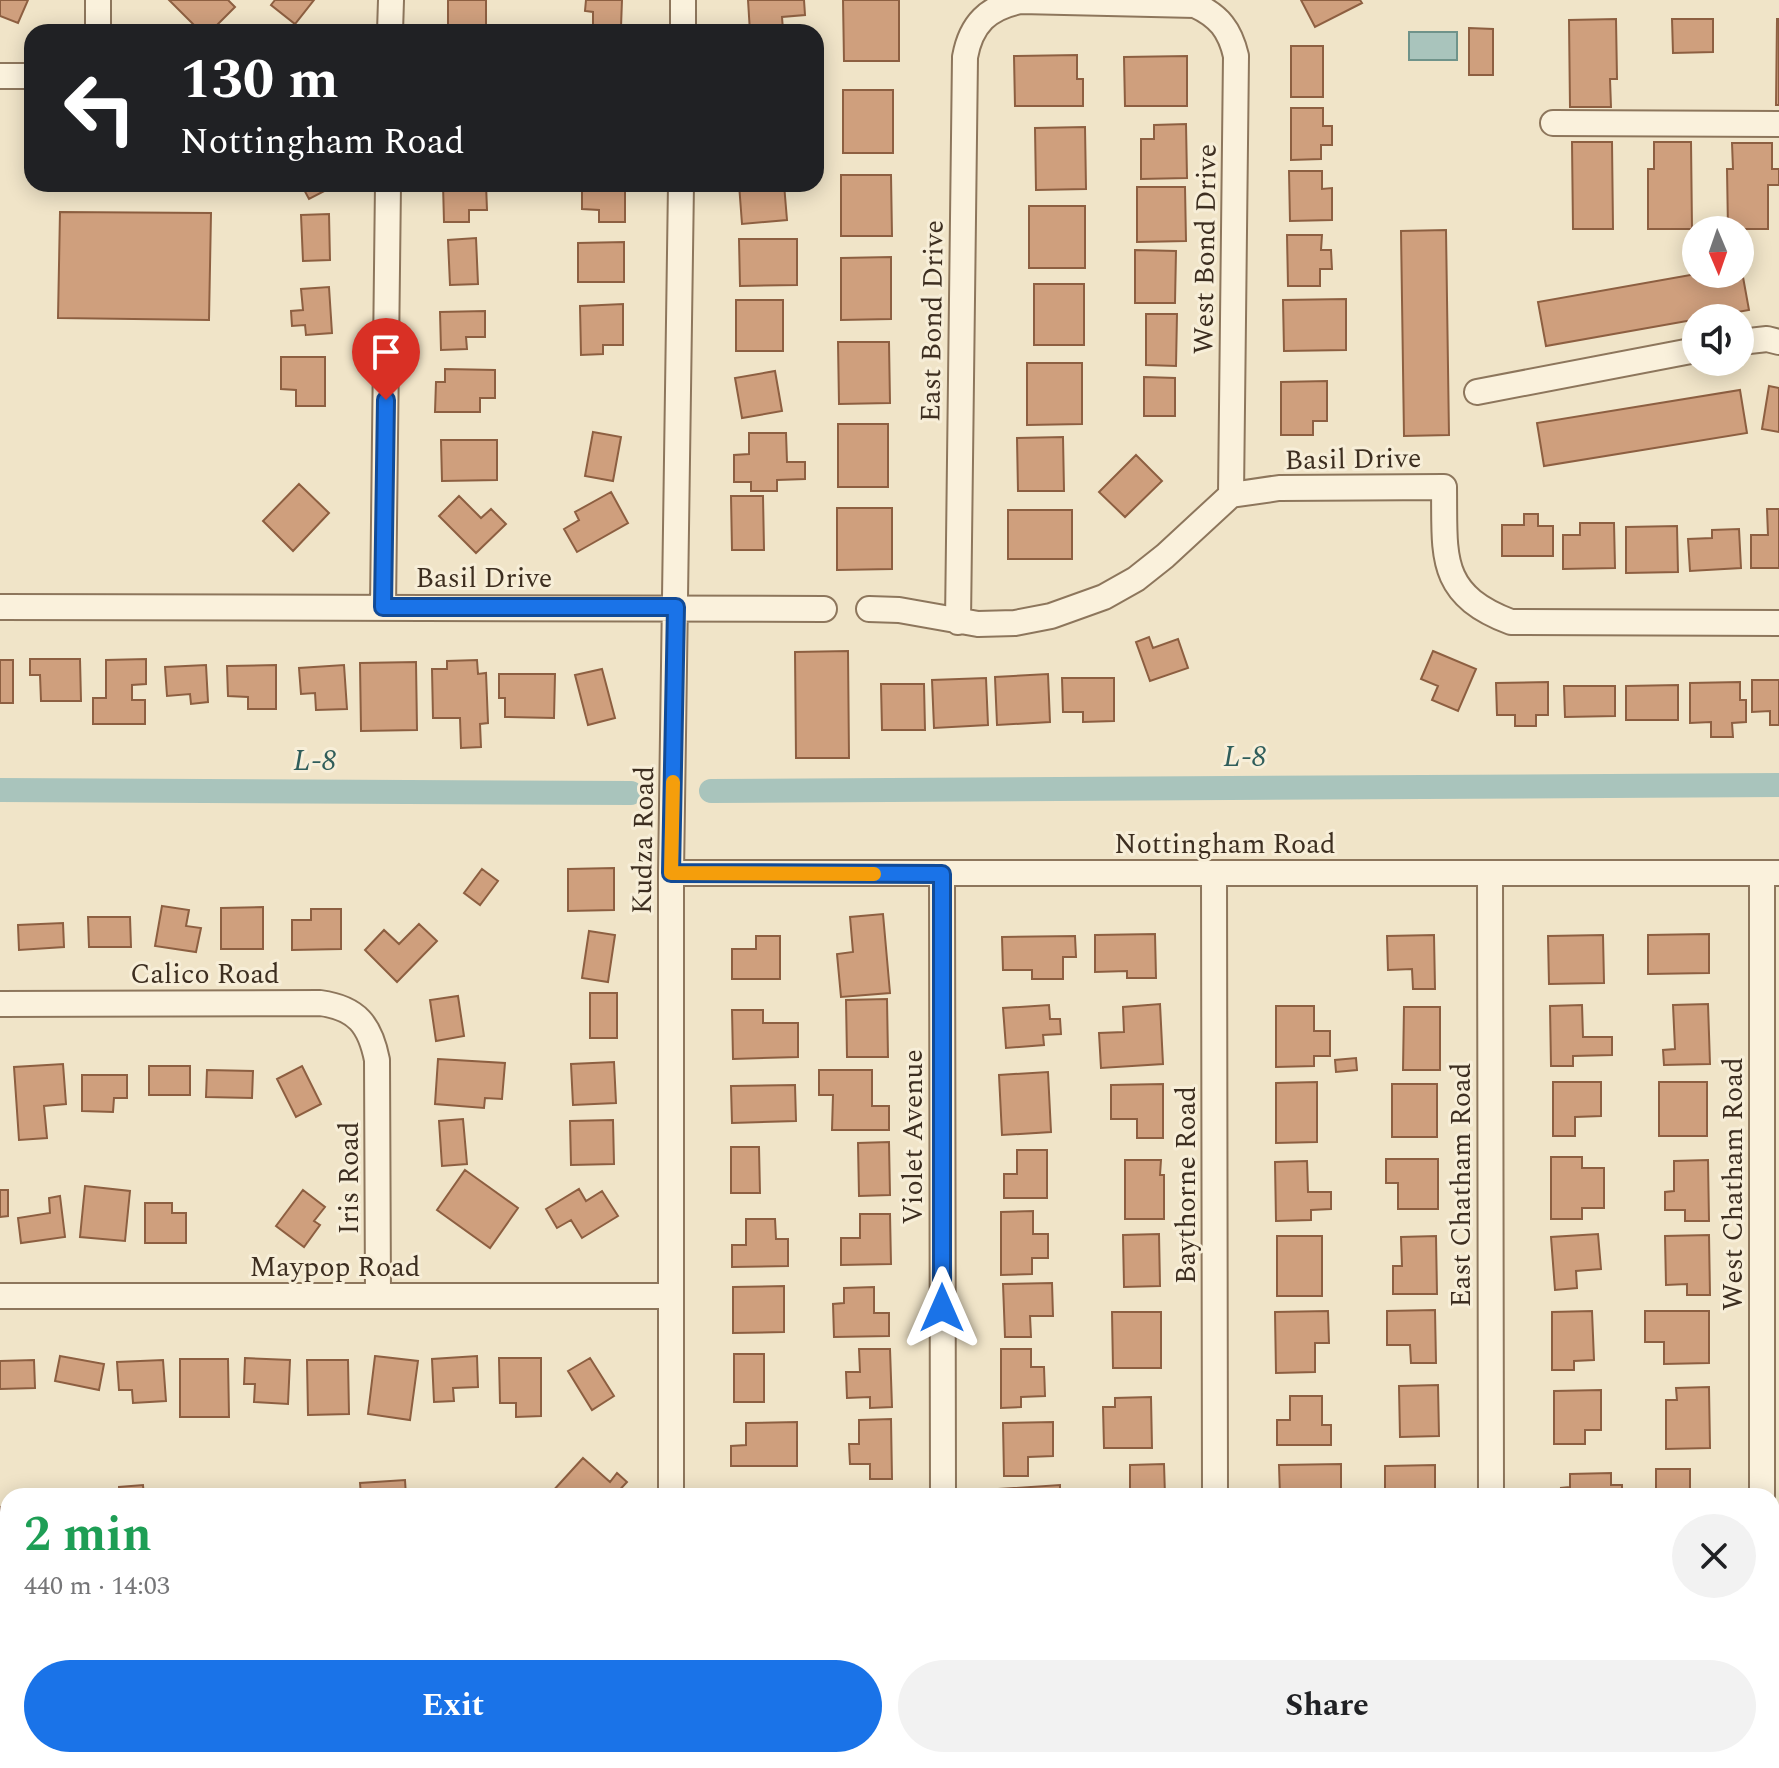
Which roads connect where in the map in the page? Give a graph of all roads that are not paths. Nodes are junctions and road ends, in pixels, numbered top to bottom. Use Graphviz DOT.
graph roads {
  1 [pos="98,0"];
  2 [pos="391,0"];
  3 [pos="683,0"];
  4 [pos="1211,12"];
  5 [pos="98,24"];
  6 [pos="390,24"];
  7 [pos="683,24"];
  8 [pos="0,76"];
  9 [pos="24,76"];
  10 [pos="1553,123"];
  11 [pos="1779,124"];
  12 [pos="388,192"];
  13 [pos="681,192"];
  14 [pos="1754,340"];
  15 [pos="1779,342"];
  16 [pos="1682,353"];
  17 [pos="1477,392"];
  18 [pos="1231,495"];
  19 [pos="0,607"];
  20 [pos="383,607"];
  21 [pos="676,607"];
  22 [pos="824,609"];
  23 [pos="869,609"];
  24 [pos="958,622"];
  25 [pos="1779,623"];
  26 [pos="671,873"];
  27 [pos="1214,873"];
  28 [pos="1490,873"];
  29 [pos="1770,873"];
  30 [pos="942,874"];
  31 [pos="0,1004"];
  32 [pos="377,1060"];
  33 [pos="0,1296"];
  34 [pos="378,1296"];
  35 [pos="670,1296"];
  36 [pos="671,1488"];
  37 [pos="943,1488"];
  38 [pos="1215,1488"];
  39 [pos="1491,1488"];
  40 [pos="1762,1488"];
  1 -- 5 [label="street"];
  2 -- 6 [label="street"];
  3 -- 7 [label="street"];
  4 -- 18 [label="street, West Bond Drive"];
  4 -- 24 [label="street, East Bond Drive"];
  8 -- 9 [label="street"];
  10 -- 11 [label="street"];
  12 -- 20 [label="street"];
  13 -- 21 [label="street, Kudza Road"];
  14 -- 15 [label="street"];
  16 -- 17 [label="street"];
  18 -- 24 [label="street"];
  18 -- 25 [label="street, Basil Drive"];
  19 -- 20 [label="street, Basil Drive"];
  20 -- 21 [label="street, Basil Drive"];
  21 -- 22 [label="street, Basil Drive"];
  21 -- 26 [label="street, Kudza Road"];
  23 -- 24 [label="street"];
  26 -- 30 [label="street, Nottingham Road"];
  26 -- 35 [label="street, Kudza Road"];
  27 -- 28 [label="street, Nottingham Road"];
  27 -- 30 [label="street, Nottingham Road"];
  27 -- 38 [label="street, Baythorne Road"];
  28 -- 29 [label="street, Nottingham Road"];
  28 -- 39 [label="street, East Chatham Road"];
  29 -- 40 [label="street, West Chatham Road"];
  30 -- 37 [label="street, Violet Avenue"];
  31 -- 32 [label="street, Calico Road"];
  32 -- 34 [label="street, Iris Road"];
  33 -- 34 [label="street, Maypop Road"];
  34 -- 35 [label="street, Maypop Road"];
  35 -- 36 [label="street, Kudza Road"];
}
